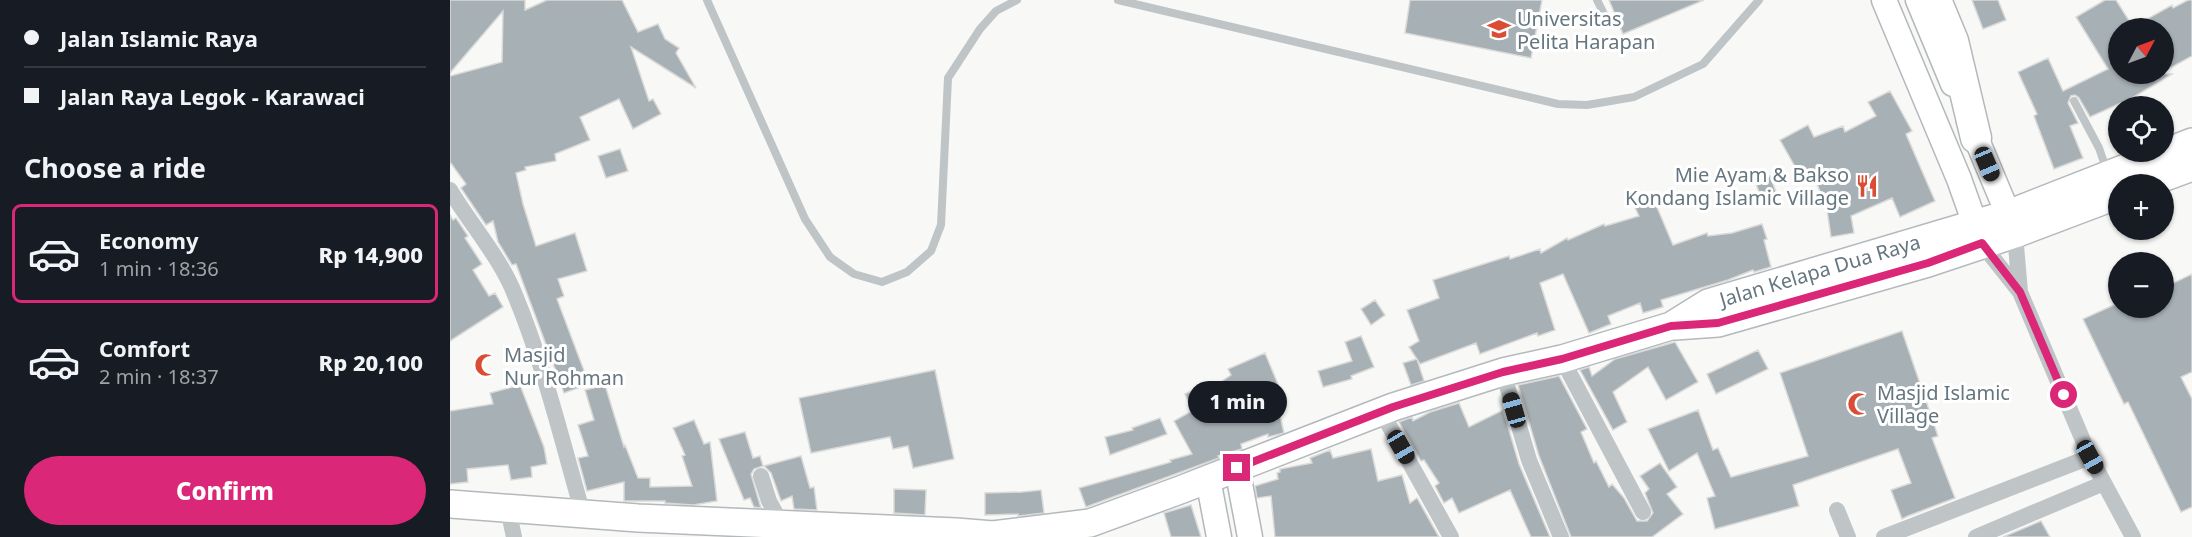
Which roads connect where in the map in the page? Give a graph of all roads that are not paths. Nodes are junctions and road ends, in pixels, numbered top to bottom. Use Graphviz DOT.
graph roads {
  1 [pos="707,0"];
  2 [pos="1017,0"];
  3 [pos="1118,0"];
  4 [pos="1597,0"];
  5 [pos="1759,0"];
  6 [pos="1884,0"];
  7 [pos="1918,0"];
  8 [pos="1936,0"];
  9 [pos="1611,19"];
  10 [pos="2074,101"];
  11 [pos="1976,138"];
  12 [pos="2192,142"];
  13 [pos="2192,167"];
  14 [pos="2109,174"];
  15 [pos="2135,174"];
  16 [pos="2173,174"];
  17 [pos="2108,188"];
  18 [pos="450,190"];
  19 [pos="2011,224"];
  20 [pos="1978,233"];
  21 [pos="2020,292"];
  22 [pos="1562,359"];
  23 [pos="1503,372"];
  24 [pos="1381,411"];
  25 [pos="2090,457"];
  26 [pos="1237,468"];
  27 [pos="761,476"];
  28 [pos="1208,479"];
  29 [pos="2104,483"];
  30 [pos="450,504"];
  31 [pos="508,509"];
  32 [pos="1837,510"];
  33 [pos="1643,512"];
  34 [pos="583,514"];
  35 [pos="782,525"];
  36 [pos="1100,528"];
  37 [pos="955,534"];
  38 [pos="514,537"];
  39 [pos="1220,537"];
  40 [pos="1250,537"];
  41 [pos="1451,537"];
  42 [pos="1562,537"];
  43 [pos="1848,537"];
  44 [pos="1884,537"];
  45 [pos="1976,537"];
  46 [pos="2133,537"];
  1 -- 2 [label="lane"];
  3 -- 5 [label="lane"];
  4 -- 9 [label="lane"];
  6 -- 20 [label="street"];
  7 -- 11 [label="street"];
  8 -- 11 [label="highway"];
  10 -- 14 [label="lane"];
  11 -- 19 [label="street"];
  12 -- 15 [label="main road, Jalan Kelapa Dua Raya"];
  13 -- 16 [label="main road"];
  17 -- 19 [label="main road, Jalan Kelapa Dua Raya"];
  18 -- 34 [label="street"];
  19 -- 20 [label="main road, Jalan Kelapa Dua Raya"];
  19 -- 21 [label="street"];
  20 -- 21 [label="street"];
  20 -- 22 [label="main road, Jalan Kelapa Dua Raya"];
  21 -- 25 [label="street"];
  22 -- 23 [label="main road, Jalan Kelapa Dua Raya"];
  22 -- 33 [label="street"];
  23 -- 24 [label="main road, Jalan Kelapa Dua Raya"];
  23 -- 42 [label="street"];
  24 -- 26 [label="main road, Jalan Kelapa Dua Raya"];
  24 -- 41 [label="street"];
  25 -- 29 [label="street"];
  25 -- 44 [label="street"];
  26 -- 28 [label="main road, Jalan Kelapa Dua Raya"];
  26 -- 40 [label="street"];
  27 -- 35 [label="street"];
  28 -- 36 [label="main road, Jalan Kelapa Dua Raya"];
  28 -- 39 [label="street"];
  29 -- 45 [label="street"];
  29 -- 46 [label="street"];
  30 -- 31 [label="main road, Jalan Kelapa Dua Raya"];
  31 -- 34 [label="main road, Jalan Kelapa Dua Raya"];
  31 -- 38 [label="street"];
  32 -- 43 [label="street"];
  34 -- 35 [label="main road, Jalan Kelapa Dua Raya"];
  35 -- 37 [label="main road, Jalan Kelapa Dua Raya"];
  36 -- 37 [label="main road, Jalan Kelapa Dua Raya"];
}
